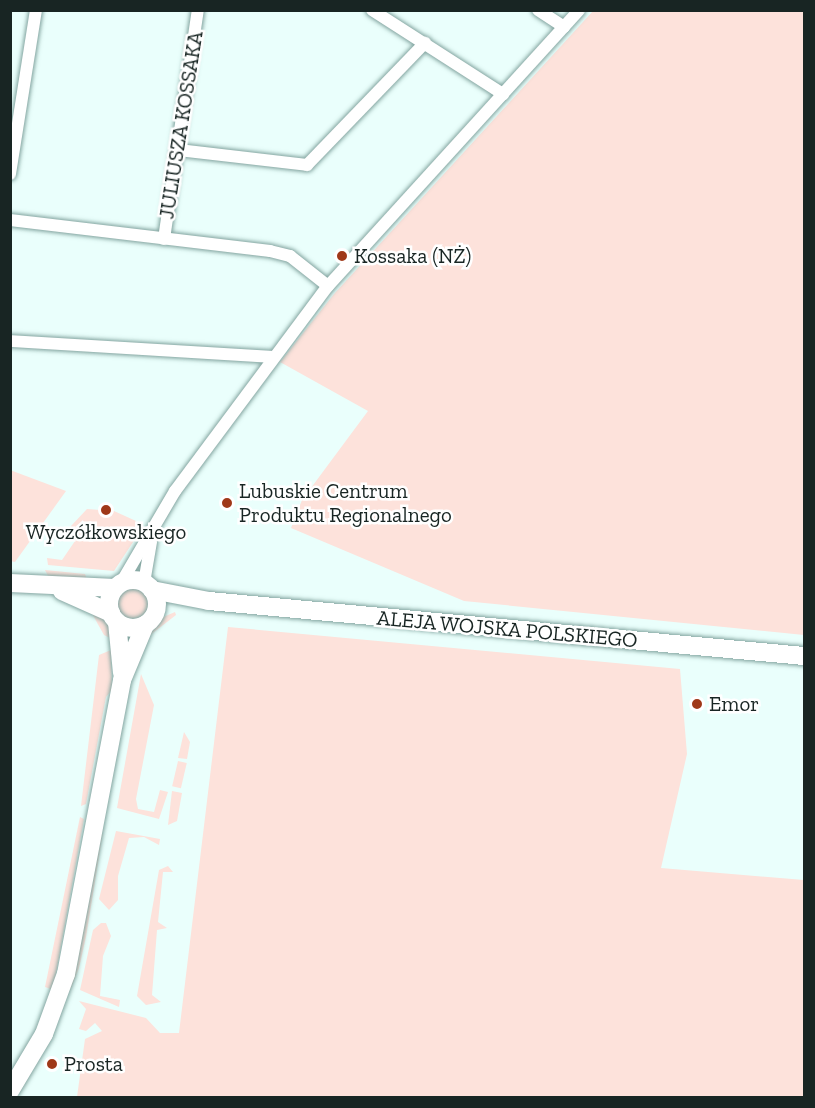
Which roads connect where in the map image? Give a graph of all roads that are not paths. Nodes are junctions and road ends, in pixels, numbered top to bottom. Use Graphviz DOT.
graph roads {
  1 [pos="36,10"];
  2 [pos="198,10"];
  3 [pos="372,10"];
  4 [pos="538,10"];
  5 [pos="579,10"];
  6 [pos="564,27"];
  7 [pos="425,43"];
  8 [pos="503,94"];
  9 [pos="178,150"];
  10 [pos="10,174"];
  11 [pos="10,220"];
  12 [pos="164,239"];
  13 [pos="328,286"];
  14 [pos="10,341"];
  15 [pos="272,357"];
  16 [pos="152,534"];
  17 [pos="10,583"];
  18 [pos="118,586"];
  19 [pos="148,586"];
  20 [pos="55,588"];
  21 [pos="209,601"];
  22 [pos="114,618"];
  23 [pos="150,619"];
  24 [pos="804,656"];
  25 [pos="122,680"];
  26 [pos="10,1092"];
  1 -- 10 [label="street"];
  2 -- 9 [label="street, JULIUSZA KOSSAKA"];
  3 -- 7 [label="street"];
  4 -- 6 [label="street"];
  5 -- 6 [label="street"];
  6 -- 8 [label="street"];
  7 -- 8 [label="street"];
  7 -- 9 [label="street"];
  8 -- 13 [label="street"];
  9 -- 12 [label="street, JULIUSZA KOSSAKA"];
  11 -- 12 [label="street, JULIUSZA KOSSAKA"];
  12 -- 13 [label="street, JULIUSZA KOSSAKA"];
  13 -- 15 [label="street"];
  14 -- 15 [label="street"];
  15 -- 16 [label="street"];
  16 -- 18 [label="street"];
  16 -- 19 [label="street"];
  17 -- 20 [label="main road"];
  18 -- 19 [label="main road, ALEJA WOJSKA POLSKIEGO"];
  18 -- 20 [label="main road"];
  18 -- 22 [label="main road"];
  19 -- 21 [label="main road, ALEJA WOJSKA POLSKIEGO"];
  19 -- 23 [label="main road"];
  20 -- 22 [label="main road"];
  21 -- 23 [label="main road, ALEJA WOJSKA POLSKIEGO"];
  21 -- 24 [label="main road, ALEJA WOJSKA POLSKIEGO"];
  22 -- 23 [label="main road, ALEJA WOJSKA POLSKIEGO"];
  22 -- 25 [label="main road"];
  23 -- 25 [label="main road"];
  25 -- 26 [label="main road"];
}
